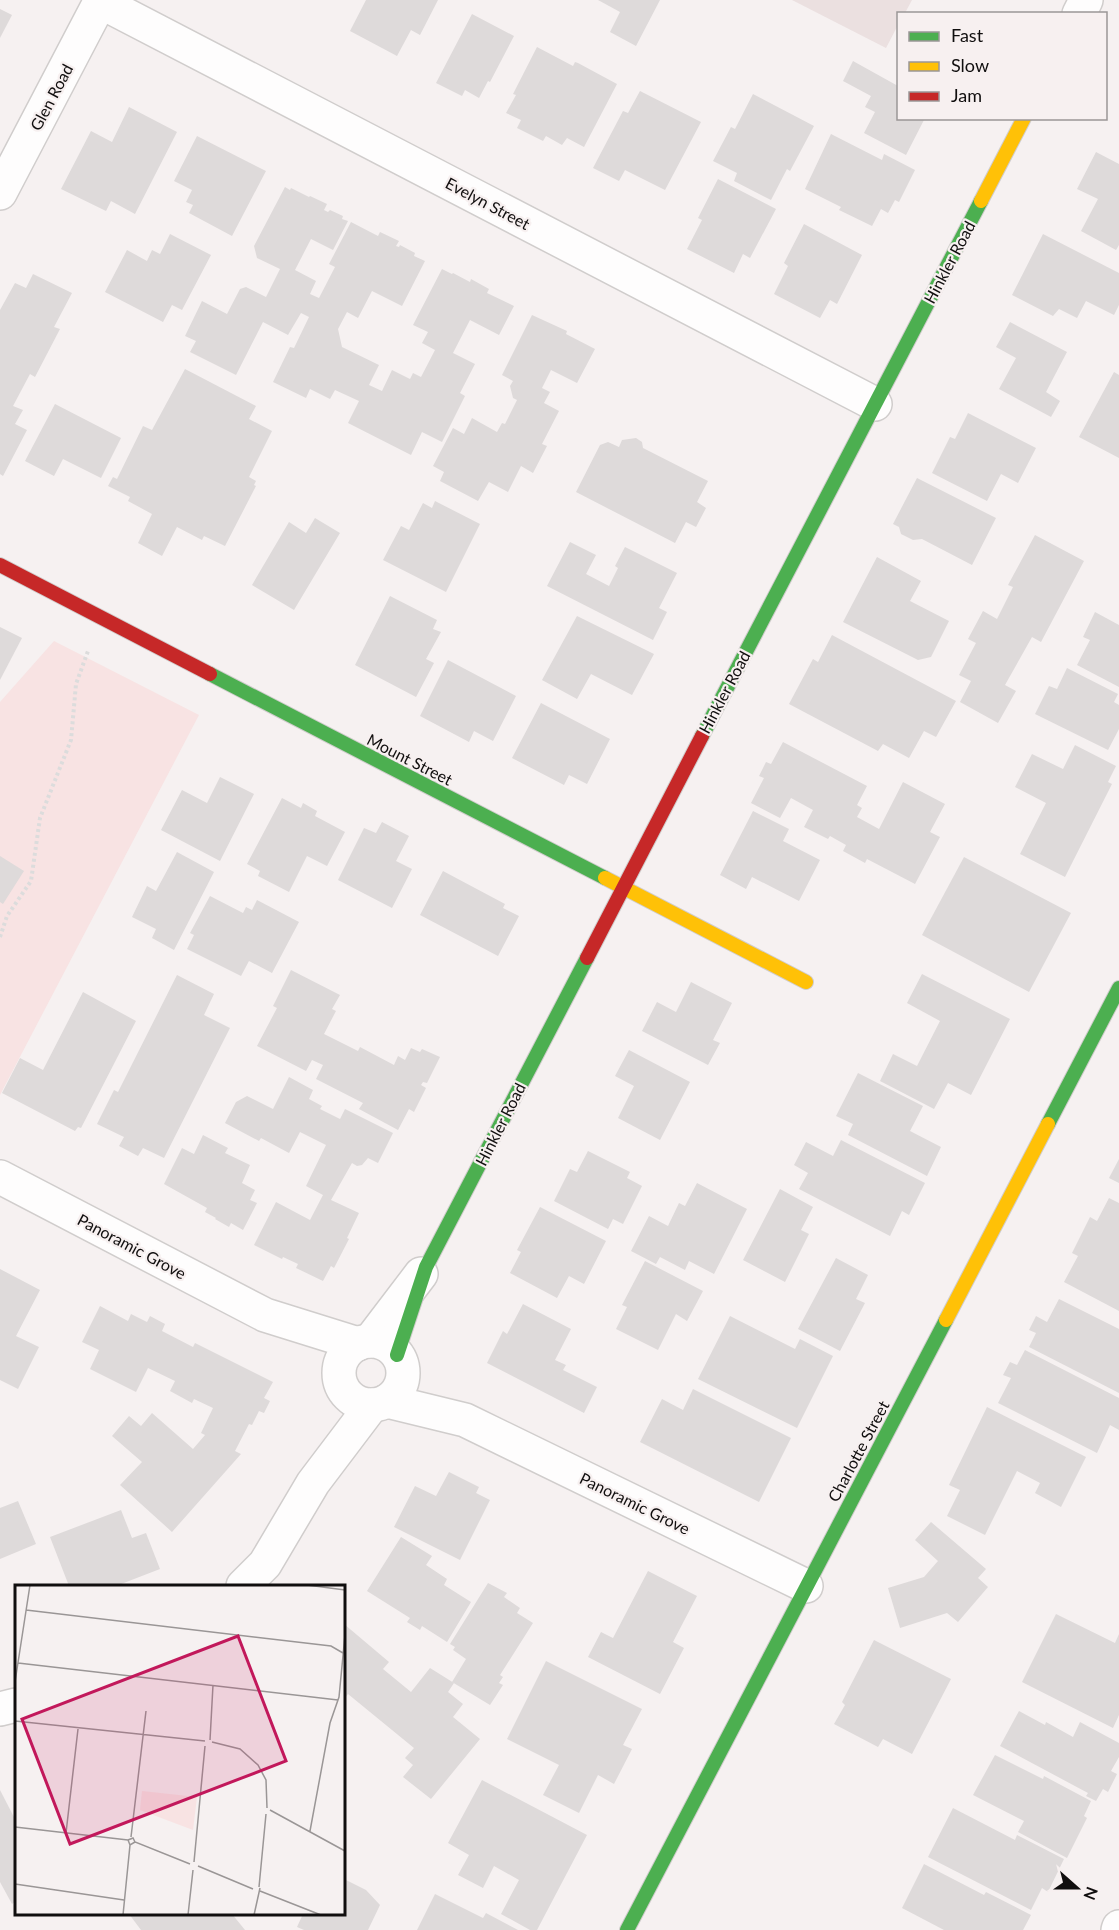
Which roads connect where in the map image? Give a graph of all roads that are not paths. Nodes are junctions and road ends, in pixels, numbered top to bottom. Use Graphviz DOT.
graph roads {
  1 [pos="101,1"];
  2 [pos="1023,120"];
  3 [pos="0,193"];
  4 [pos="874,404"];
  5 [pos="0,565"];
  6 [pos="622,888"];
  7 [pos="806,982"];
  8 [pos="1119,988"];
  9 [pos="0,1177"];
  10 [pos="426,1267"];
  11 [pos="265,1315"];
  12 [pos="382,1352"];
  13 [pos="341,1380"];
  14 [pos="379,1403"];
  15 [pos="465,1420"];
  16 [pos="314,1483"];
  17 [pos="245,1585"];
  18 [pos="806,1586"];
  19 [pos="15,1705"];
  20 [pos="0,1709"];
  21 [pos="627,1930"];
  1 -- 3 [label="street, Glen Road"];
  1 -- 4 [label="street, Evelyn Street"];
  2 -- 4 [label="street, Hinkler Road"];
  4 -- 6 [label="street, Hinkler Road"];
  5 -- 6 [label="street, Mount Street"];
  6 -- 7 [label="street, Mount Street"];
  6 -- 10 [label="street, Hinkler Road"];
  8 -- 18 [label="street, Charlotte Street"];
  9 -- 11 [label="street, Panoramic Grove"];
  10 -- 12 [label="street, Hinkler Road"];
  11 -- 12 [label="street, Panoramic Grove"];
  11 -- 13 [label="street, Panoramic Grove"];
  12 -- 13 [label="street"];
  12 -- 14 [label="street"];
  12 -- 15 [label="street, Panoramic Grove"];
  13 -- 14 [label="street"];
  13 -- 16 [label="street"];
  14 -- 15 [label="street, Panoramic Grove"];
  14 -- 16 [label="street"];
  15 -- 18 [label="street, Panoramic Grove"];
  16 -- 17 [label="street"];
  18 -- 21 [label="street, Charlotte Street"];
  19 -- 20 [label="street"];
}
